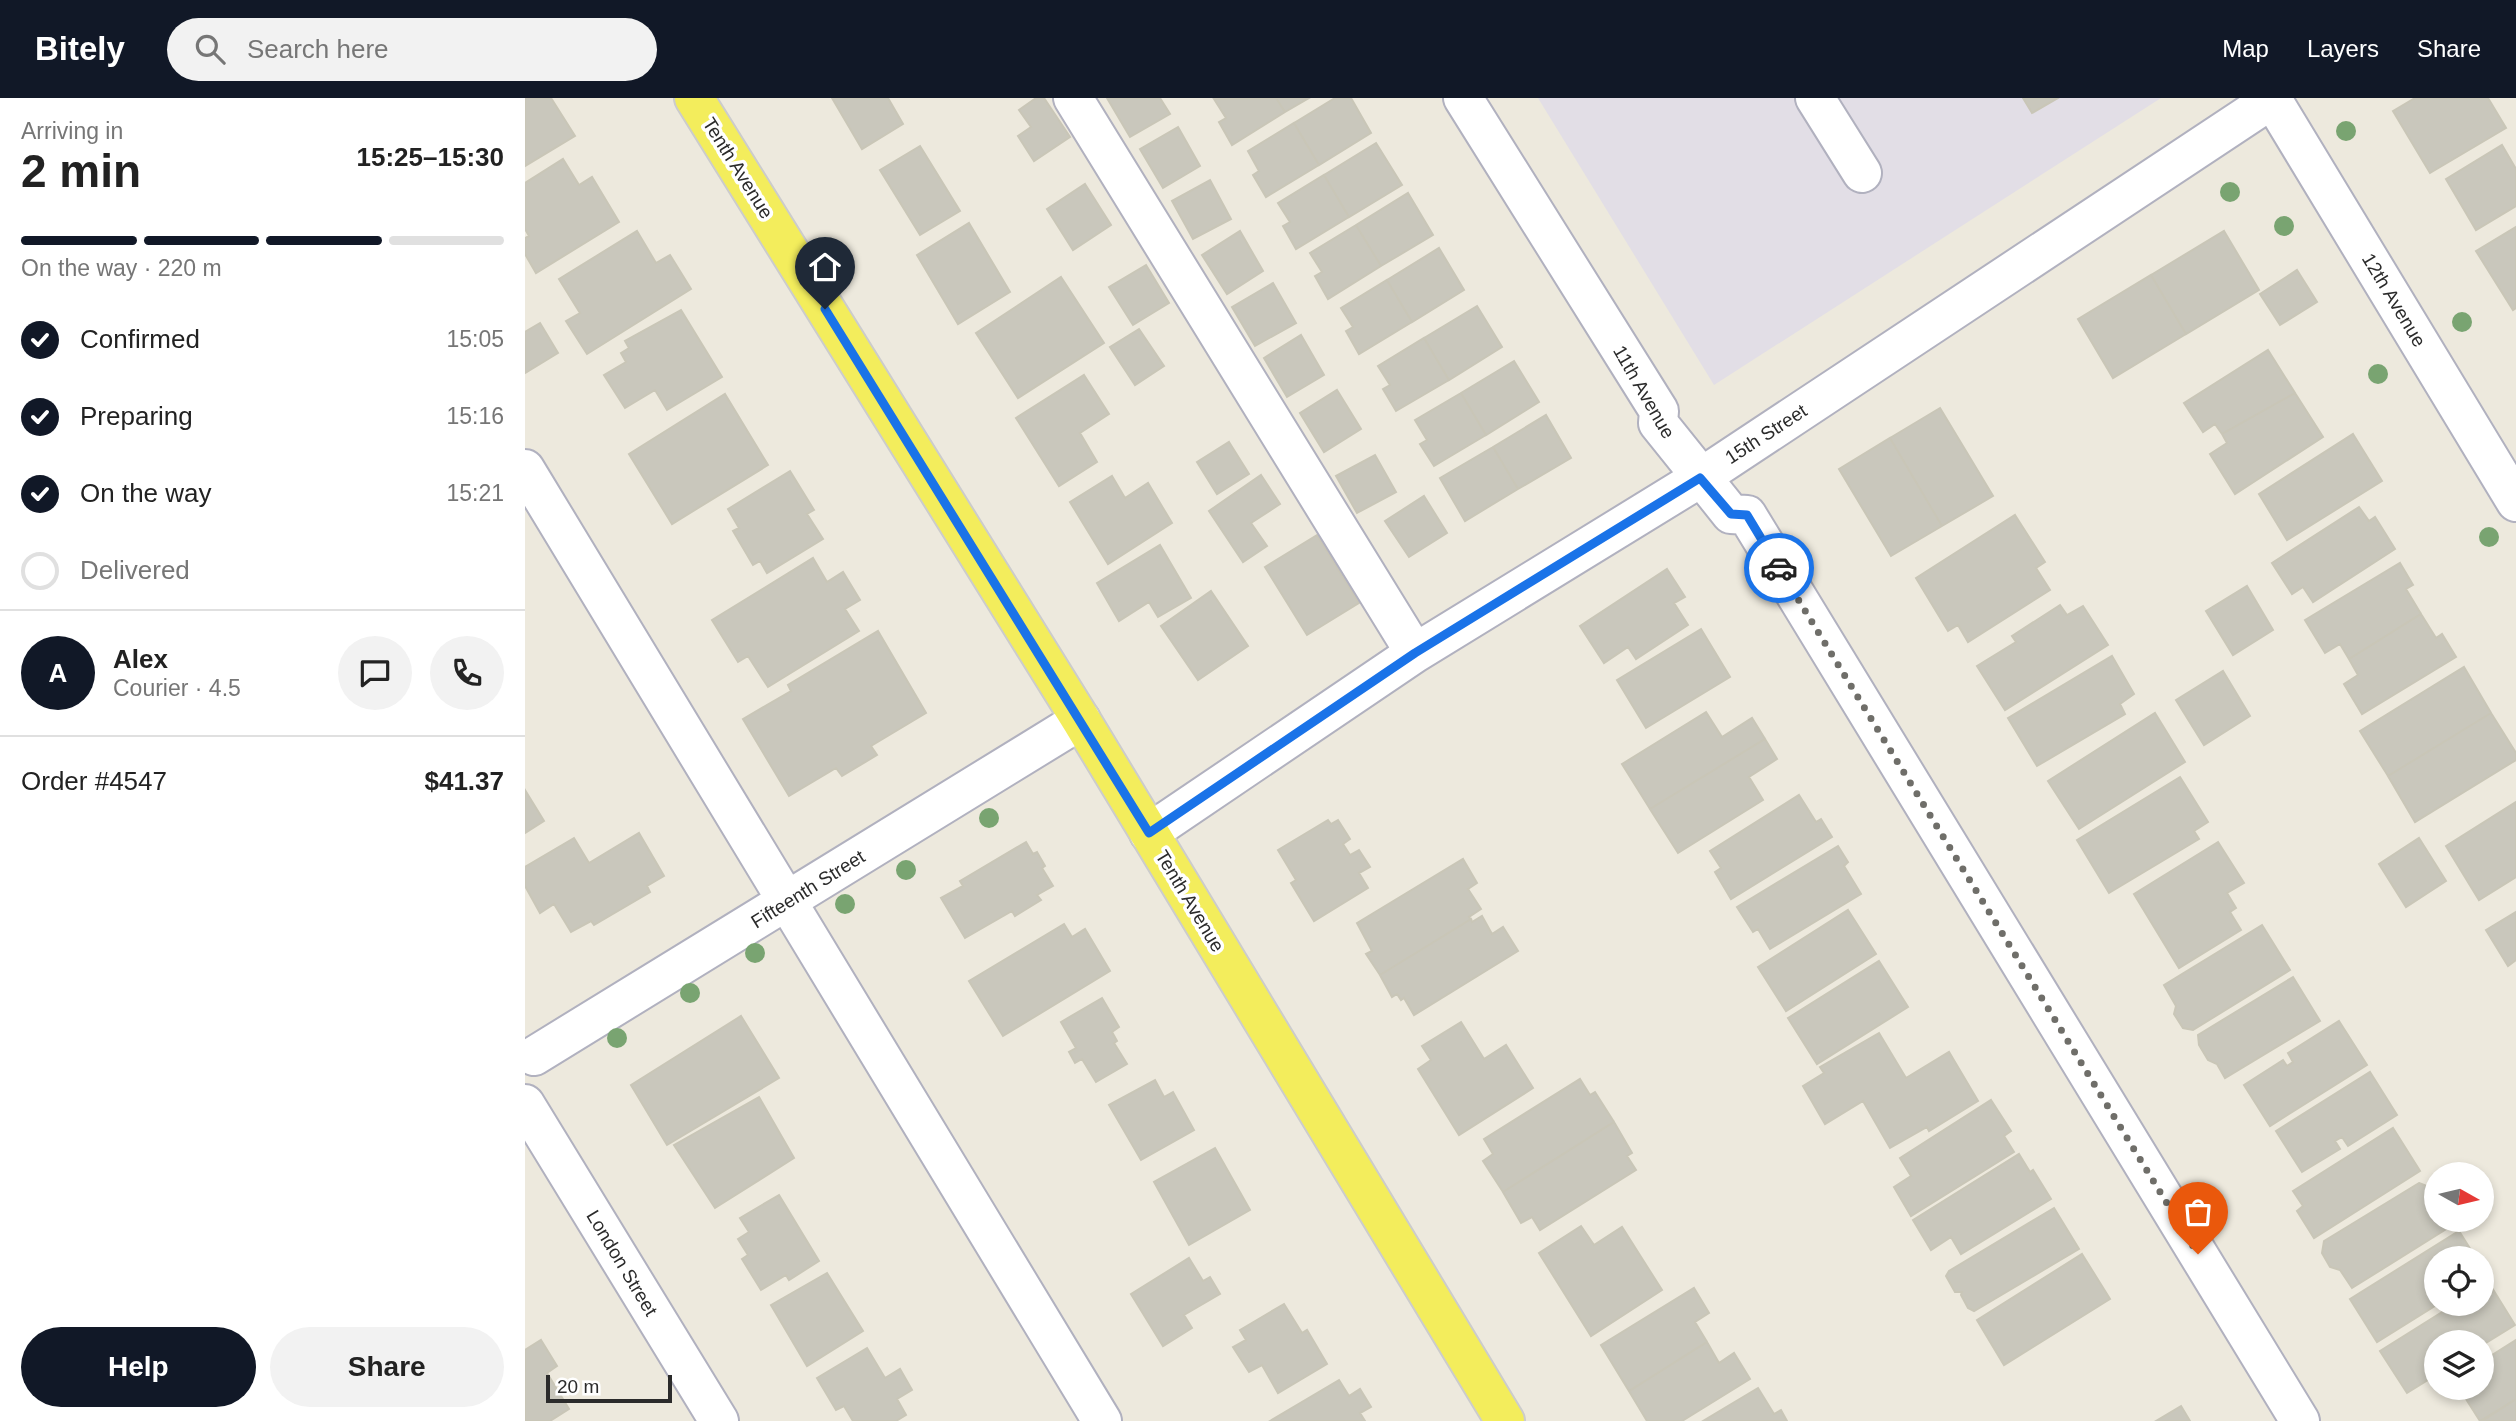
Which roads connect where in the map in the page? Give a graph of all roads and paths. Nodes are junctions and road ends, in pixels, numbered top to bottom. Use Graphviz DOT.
graph roads {
  1 [pos="694,98"];
  2 [pos="1073,98"];
  3 [pos="1463,98"];
  4 [pos="1815,98"];
  5 [pos="2273,99"];
  6 [pos="1862,173"];
  7 [pos="525,469"];
  8 [pos="1700,478"];
  9 [pos="2516,502"];
  10 [pos="1415,653"];
  11 [pos="1081,720"];
  12 [pos="1149,833"];
  13 [pos="788,900"];
  14 [pos="530,1051"];
  15 [pos="525,1097"];
  16 [pos="525,1104"];
  17 [pos="719,1421"];
  18 [pos="1102,1421"];
  19 [pos="1505,1421"];
  20 [pos="2300,1421"];
  1 -- 11 [label="main road, Tenth Avenue"];
  2 -- 10 [label="street"];
  3 -- 8 [label="street, 11th Avenue"];
  4 -- 6 [label="street"];
  5 -- 8 [label="street, 15th Street"];
  5 -- 9 [label="street, 12th Avenue"];
  7 -- 13 [label="street"];
  8 -- 10 [label="street, 15th Street"];
  8 -- 20 [label="street, 11th Avenue"];
  10 -- 12 [label="street, 15th Street"];
  11 -- 12 [label="main road, Tenth Avenue"];
  11 -- 13 [label="street, Fifteenth Street"];
  12 -- 19 [label="main road, Tenth Avenue"];
  13 -- 14 [label="street, Fifteenth Street"];
  13 -- 18 [label="street"];
  14 -- 15 [label="street"];
  16 -- 17 [label="street, London Street"];
}
